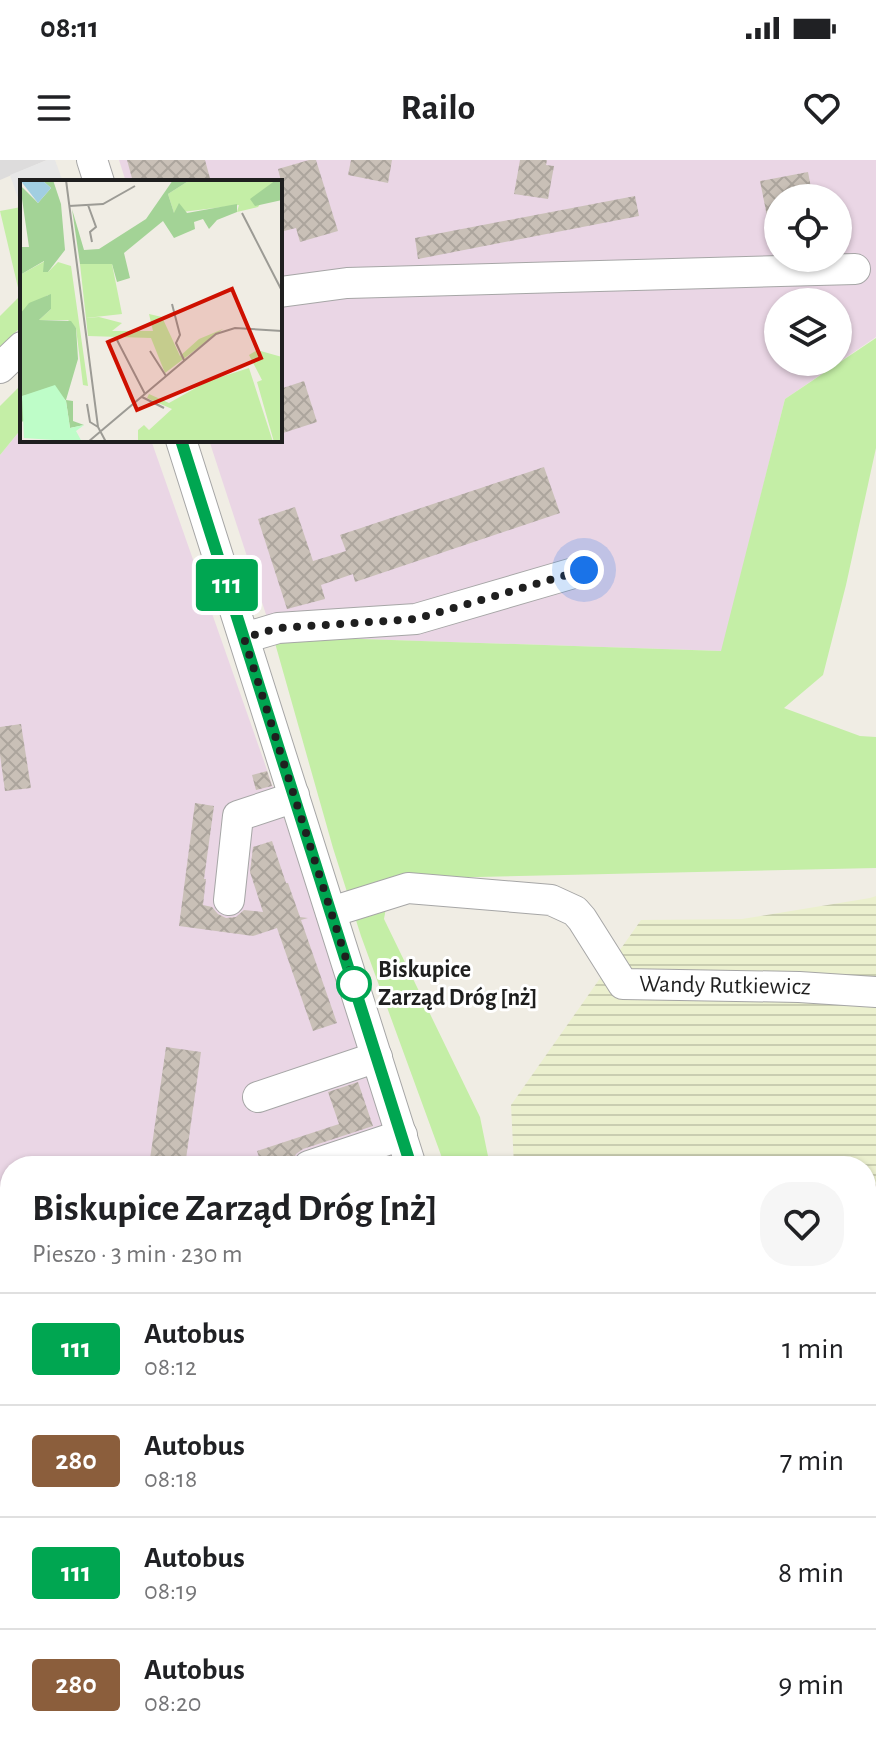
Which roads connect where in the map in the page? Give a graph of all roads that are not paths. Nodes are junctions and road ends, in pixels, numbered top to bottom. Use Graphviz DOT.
graph roads {
  1 [pos="92,160"];
  2 [pos="98,180"];
  3 [pos="855,269"];
  4 [pos="282,292"];
  5 [pos="20,349"];
  6 [pos="0,368"];
  7 [pos="182,442"];
  8 [pos="584,570"];
  9 [pos="244,638"];
  10 [pos="294,795"];
  11 [pos="229,900"];
  12 [pos="331,912"];
  13 [pos="876,992"];
  14 [pos="377,1057"];
  15 [pos="258,1097"];
  16 [pos="402,1135"];
  17 [pos="339,1156"];
  18 [pos="408,1156"];
  1 -- 2 [label="street"];
  3 -- 4 [label="street"];
  5 -- 6 [label="street"];
  7 -- 9 [label="street"];
  8 -- 9 [label="street"];
  9 -- 10 [label="street"];
  10 -- 11 [label="street"];
  10 -- 12 [label="street"];
  12 -- 13 [label="street, Wandy Rutkiewicz"];
  12 -- 14 [label="street"];
  14 -- 15 [label="street"];
  14 -- 16 [label="street"];
  16 -- 17 [label="street"];
  16 -- 18 [label="street"];
}
